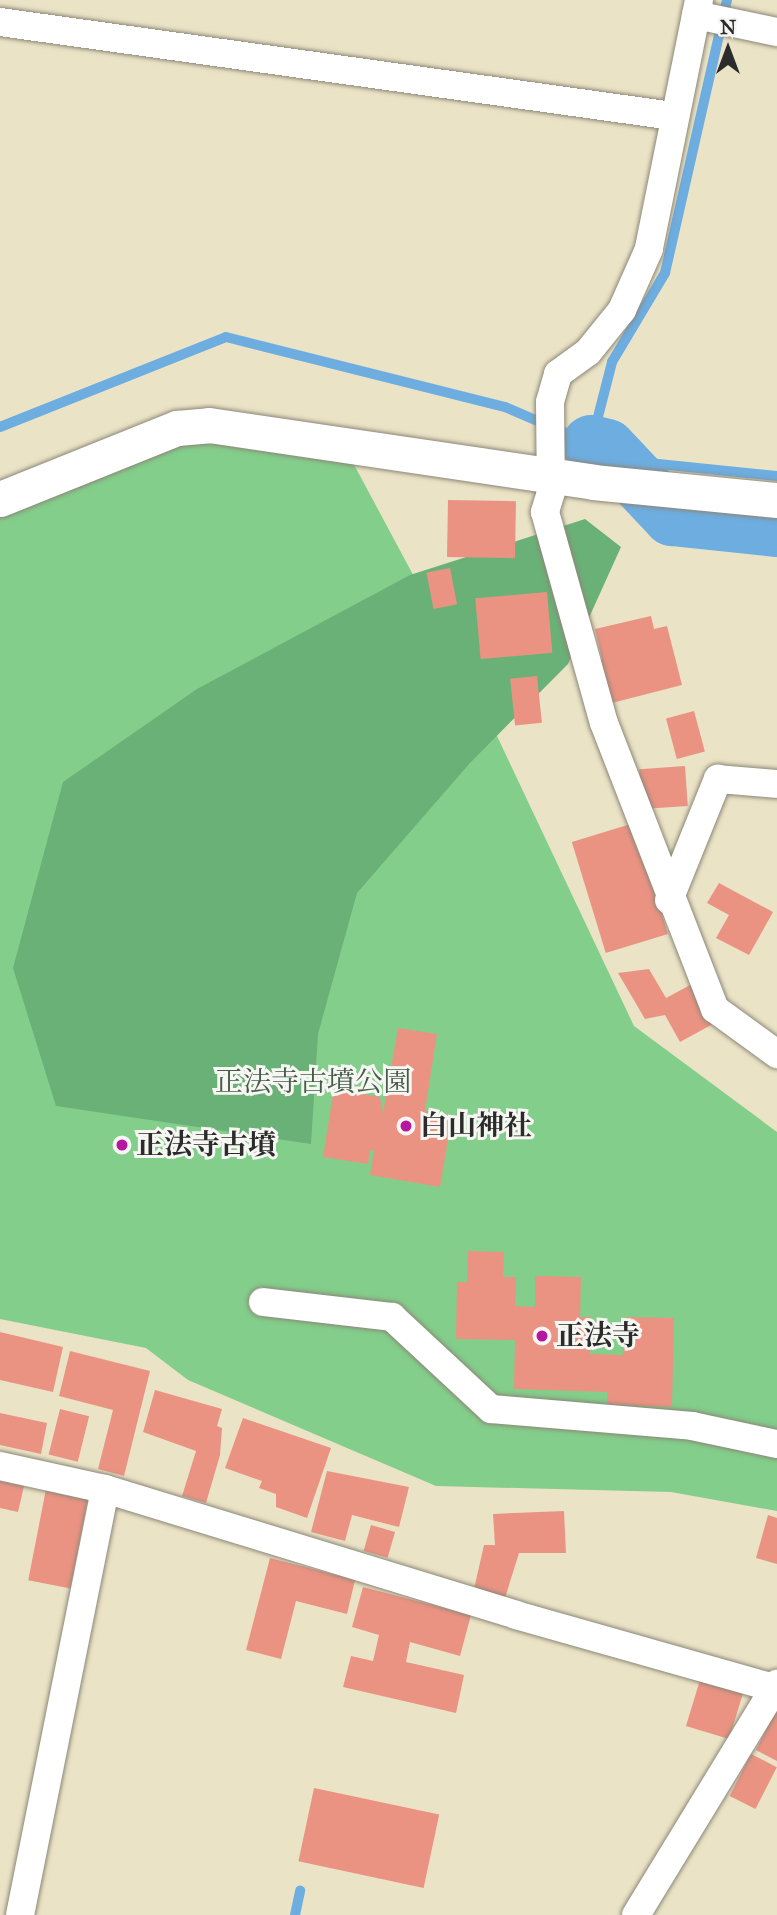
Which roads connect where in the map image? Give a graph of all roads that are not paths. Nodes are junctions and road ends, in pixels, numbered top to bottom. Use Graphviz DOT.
graph roads {
  1 [pos="698,11"];
  2 [pos="0,22"];
  3 [pos="777,32"];
  4 [pos="673,116"];
  5 [pos="549,462"];
  6 [pos="0,499"];
  7 [pos="777,500"];
  8 [pos="777,784"];
  9 [pos="669,900"];
  10 [pos="777,1054"];
  11 [pos="263,1302"];
  12 [pos="777,1444"];
  13 [pos="0,1466"];
  14 [pos="105,1489"];
  15 [pos="776,1687"];
  16 [pos="20,1915"];
  17 [pos="636,1915"];
  1 -- 3 [label="street"];
  1 -- 4 [label="street"];
  2 -- 4 [label="street"];
  4 -- 5 [label="street"];
  5 -- 6 [label="street"];
  5 -- 7 [label="street"];
  5 -- 9 [label="street"];
  8 -- 9 [label="street"];
  9 -- 10 [label="street"];
  11 -- 12 [label="street"];
  13 -- 14 [label="street"];
  14 -- 15 [label="street"];
  14 -- 16 [label="street"];
  15 -- 17 [label="street"];
}
